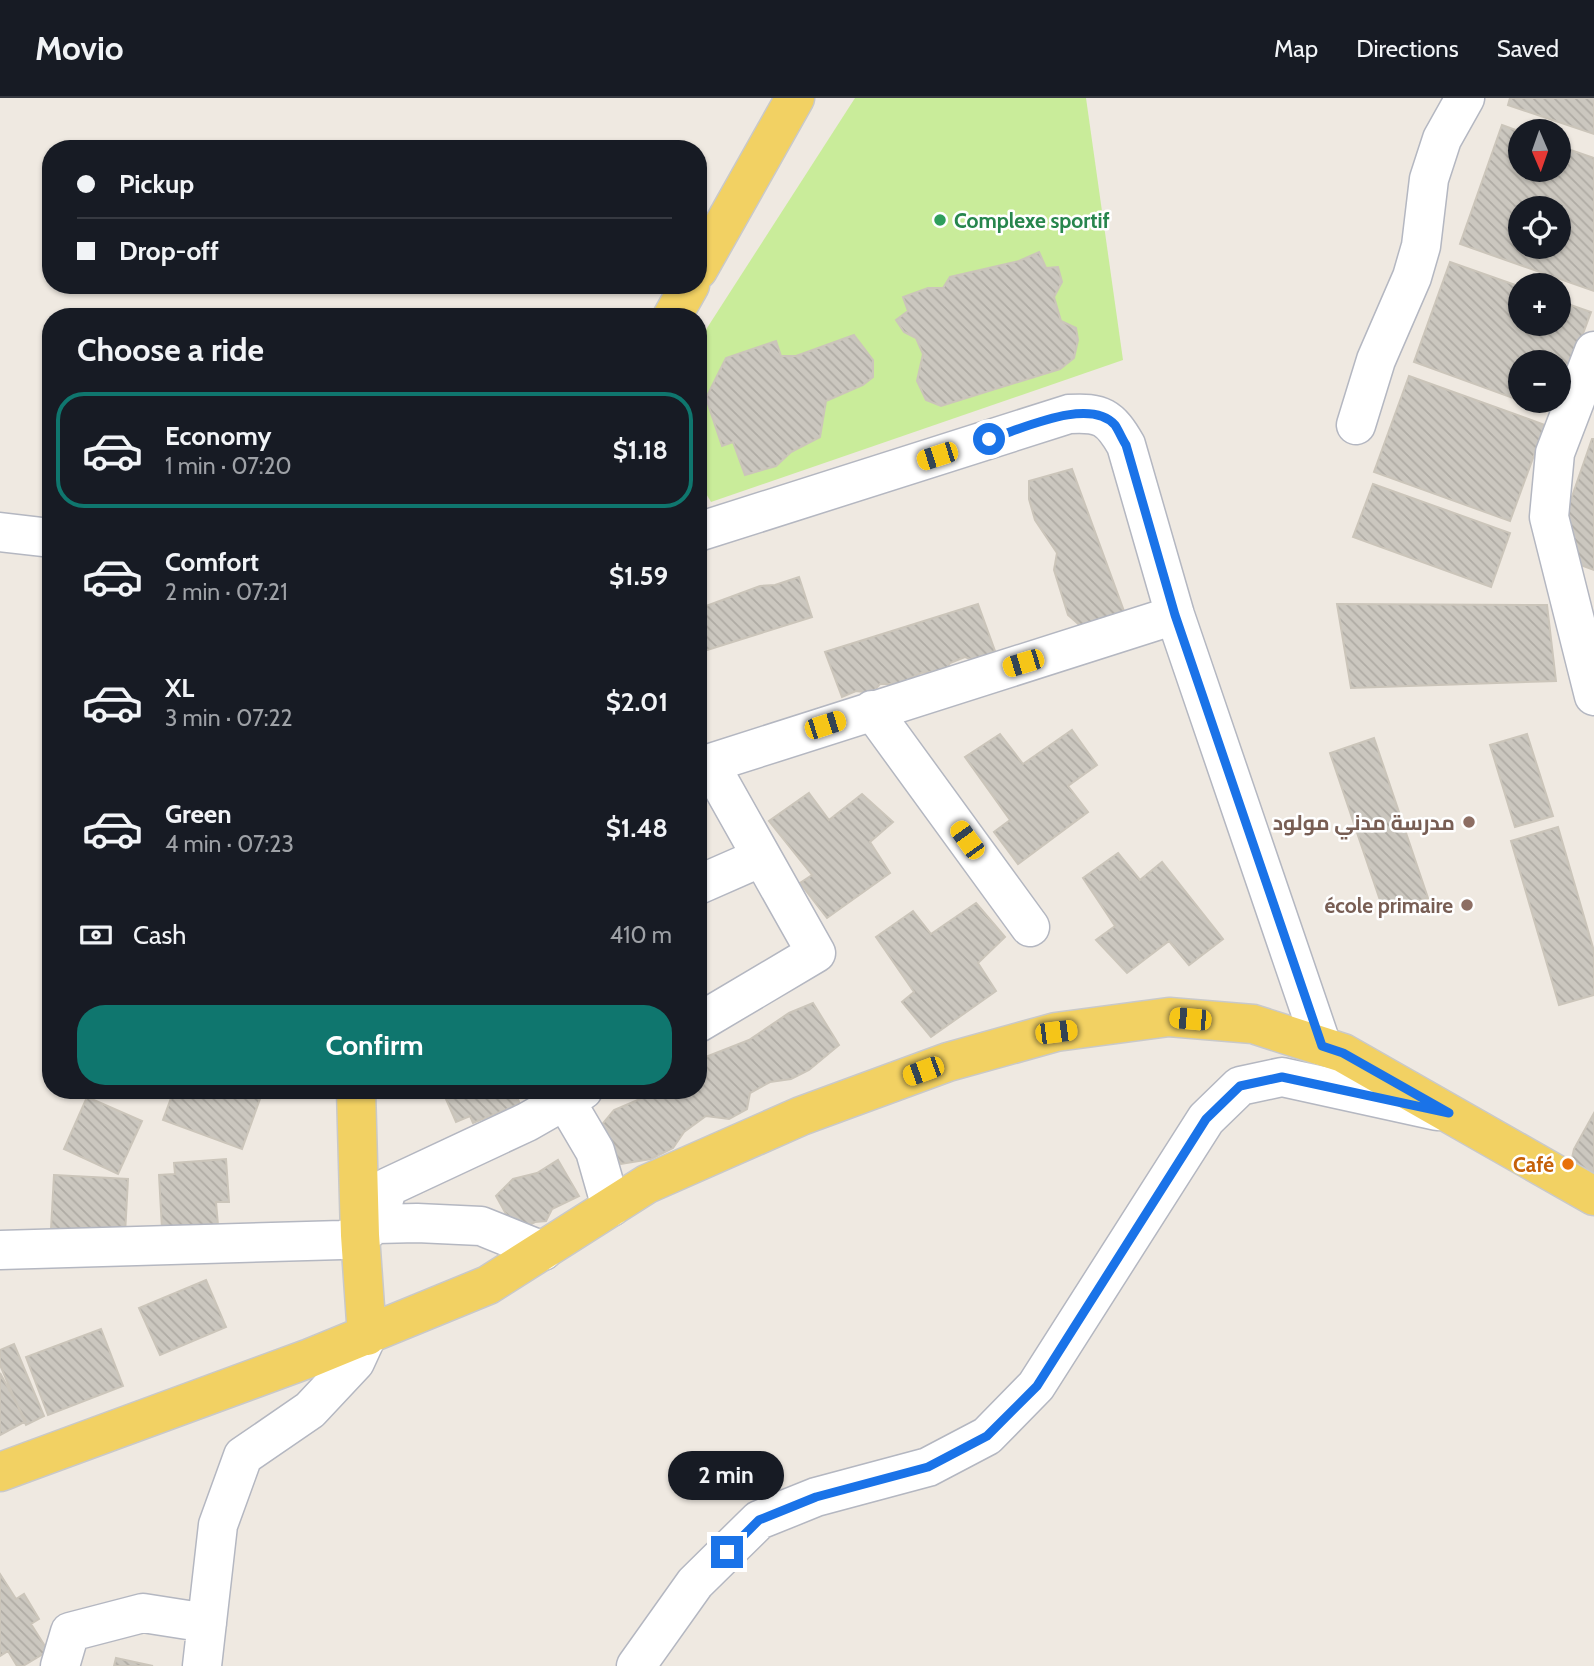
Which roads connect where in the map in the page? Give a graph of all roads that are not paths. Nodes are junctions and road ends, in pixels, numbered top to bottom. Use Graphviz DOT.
graph roads {
  1 [pos="795,98"];
  2 [pos="1465,98"];
  3 [pos="707,254"];
  4 [pos="1594,351"];
  5 [pos="1356,425"];
  6 [pos="707,529"];
  7 [pos="0,532"];
  8 [pos="42,537"];
  9 [pos="1175,615"];
  10 [pos="1594,696"];
  11 [pos="872,710"];
  12 [pos="707,764"];
  13 [pos="707,770"];
  14 [pos="762,857"];
  15 [pos="707,881"];
  16 [pos="1030,926"];
  17 [pos="707,1018"];
  18 [pos="1322,1046"];
  19 [pos="357,1099"];
  20 [pos="567,1099"];
  21 [pos="576,1099"];
  22 [pos="1449,1113"];
  23 [pos="1594,1196"];
  24 [pos="611,1207"];
  25 [pos="368,1230"];
  26 [pos="0,1250"];
  27 [pos="543,1251"];
  28 [pos="367,1336"];
  29 [pos="0,1472"];
  30 [pos="207,1623"];
  31 [pos="61,1666"];
  32 [pos="202,1666"];
  33 [pos="636,1666"];
  1 -- 3 [label="main road"];
  2 -- 5 [label="street"];
  4 -- 10 [label="street"];
  6 -- 9 [label="street"];
  7 -- 8 [label="street"];
  9 -- 11 [label="street"];
  9 -- 18 [label="street"];
  11 -- 12 [label="street"];
  11 -- 16 [label="street"];
  13 -- 14 [label="street"];
  14 -- 15 [label="street"];
  14 -- 17 [label="street"];
  18 -- 22 [label="main road"];
  18 -- 24 [label="main road"];
  19 -- 25 [label="main road"];
  20 -- 25 [label="street"];
  21 -- 24 [label="street"];
  22 -- 23 [label="main road"];
  22 -- 33 [label="street"];
  24 -- 27 [label="main road"];
  25 -- 26 [label="street"];
  25 -- 27 [label="street"];
  25 -- 28 [label="main road"];
  27 -- 28 [label="main road"];
  28 -- 29 [label="main road"];
  28 -- 30 [label="street"];
  30 -- 31 [label="street"];
  30 -- 32 [label="street"];
}
